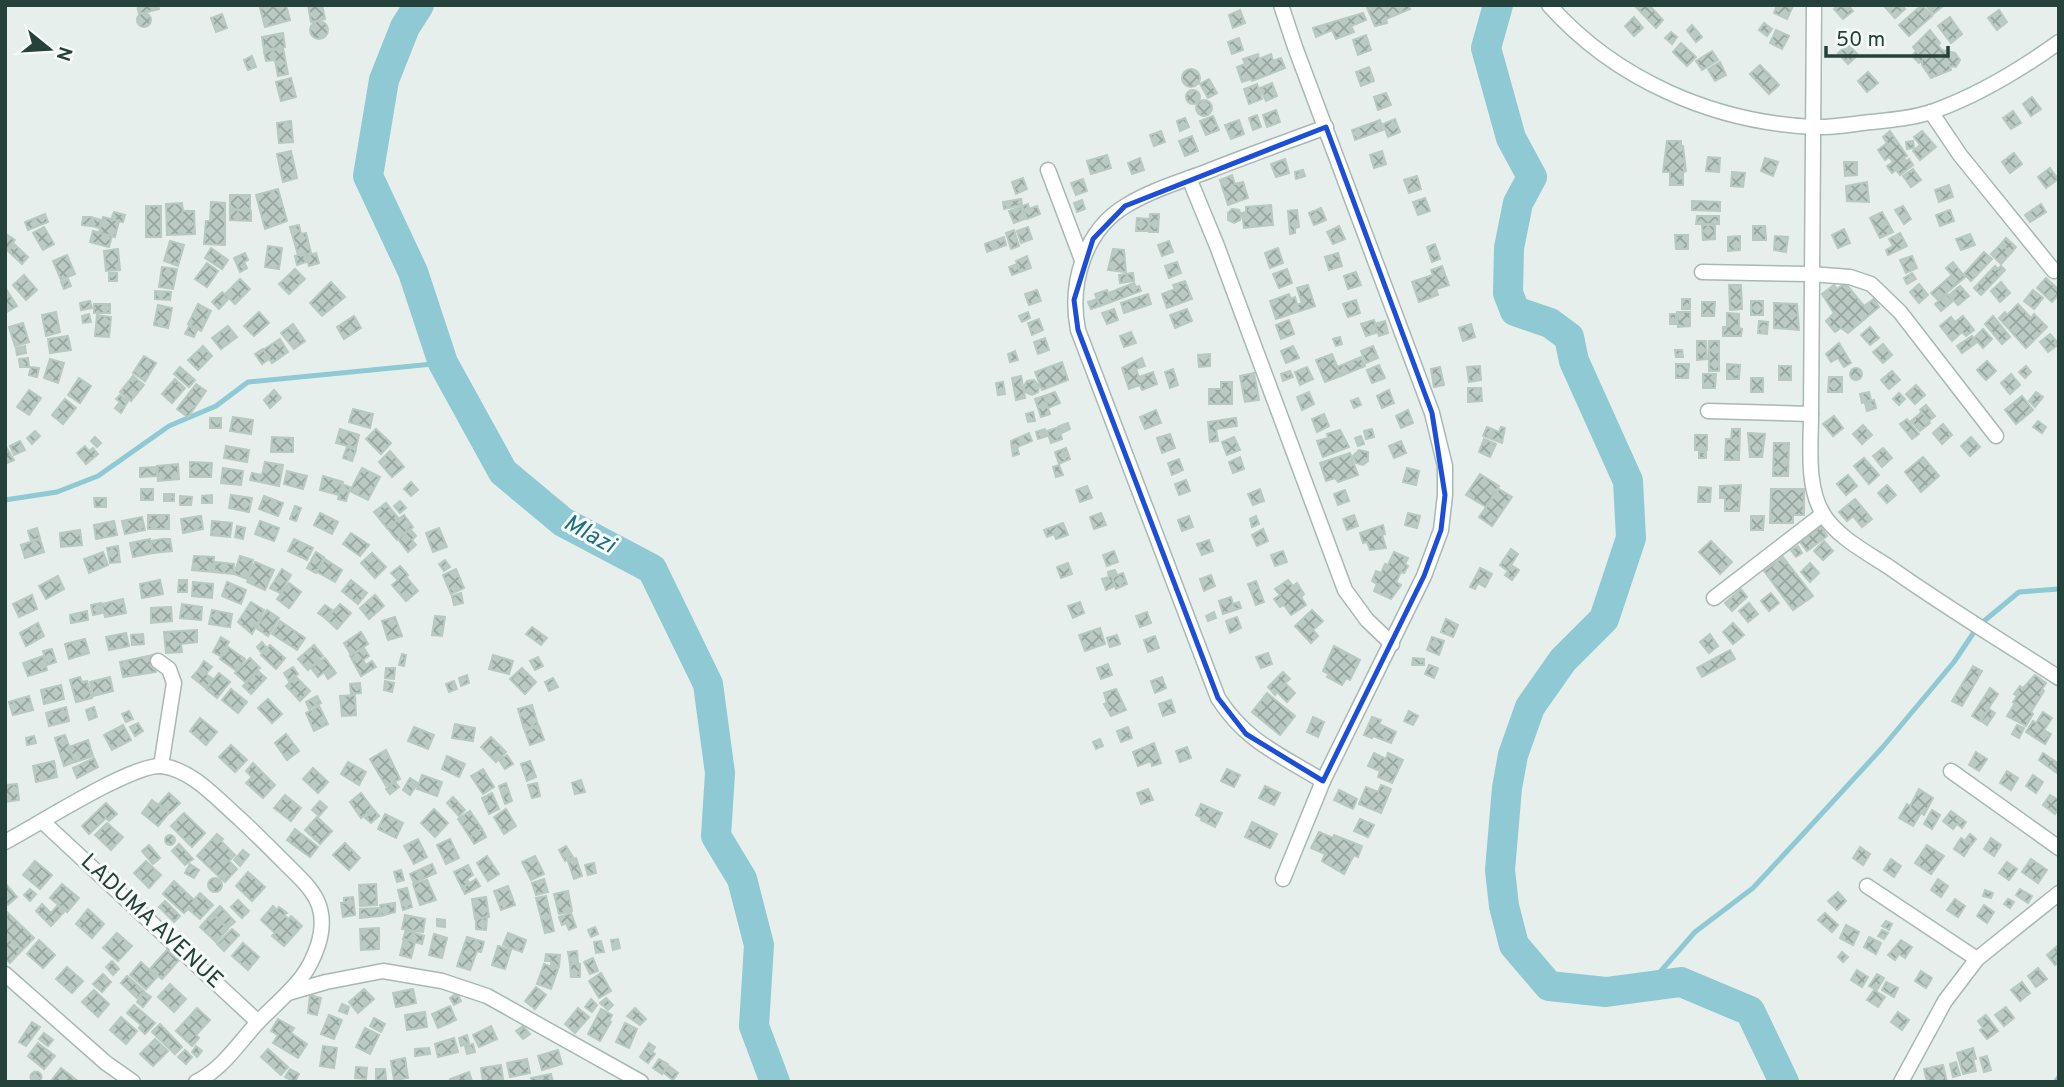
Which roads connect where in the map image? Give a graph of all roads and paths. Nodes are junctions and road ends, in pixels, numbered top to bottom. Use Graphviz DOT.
graph roads {
  1 [pos="1281,5"];
  2 [pos="1549,5"];
  3 [pos="1814,5"];
  4 [pos="2059,42"];
  5 [pos="1931,112"];
  6 [pos="1326,127"];
  7 [pos="1814,127"];
  8 [pos="1048,170"];
  9 [pos="1189,178"];
  10 [pos="1082,260"];
  11 [pos="2054,271"];
  12 [pos="1702,272"];
  13 [pos="1810,274"];
  14 [pos="1709,411"];
  15 [pos="1811,414"];
  16 [pos="1996,436"];
  17 [pos="1823,514"];
  18 [pos="1714,598"];
  19 [pos="1392,644"];
  20 [pos="158,661"];
  21 [pos="2059,678"];
  22 [pos="161,766"];
  23 [pos="1951,771"];
  24 [pos="1324,781"];
  25 [pos="43,822"];
  26 [pos="5,842"];
  27 [pos="2059,848"];
  28 [pos="1283,879"];
  29 [pos="1867,886"];
  30 [pos="2059,894"];
  31 [pos="1977,959"];
  32 [pos="5,974"];
  33 [pos="288,993"];
  34 [pos="258,1022"];
  35 [pos="133,1082"];
  36 [pos="196,1082"];
  37 [pos="641,1082"];
  38 [pos="1901,1082"];
  1 -- 6 [label="street"];
  2 -- 7 [label="street"];
  3 -- 7 [label="street"];
  4 -- 5 [label="street"];
  5 -- 7 [label="street"];
  5 -- 11 [label="street"];
  6 -- 9 [label="street"];
  6 -- 19 [label="street"];
  7 -- 13 [label="street"];
  8 -- 10 [label="street"];
  9 -- 10 [label="street"];
  9 -- 19 [label="street"];
  10 -- 24 [label="street"];
  12 -- 13 [label="street"];
  13 -- 15 [label="street"];
  13 -- 16 [label="street"];
  14 -- 15 [label="street"];
  15 -- 17 [label="street"];
  17 -- 18 [label="street"];
  17 -- 21 [label="street"];
  19 -- 24 [label="street"];
  20 -- 22 [label="street"];
  22 -- 25 [label="street"];
  22 -- 33 [label="street"];
  23 -- 27 [label="street"];
  24 -- 28 [label="street"];
  25 -- 26 [label="street"];
  25 -- 34 [label="street, LADUMA AVENUE"];
  29 -- 31 [label="street"];
  30 -- 31 [label="street"];
  31 -- 38 [label="street"];
  32 -- 35 [label="street"];
  33 -- 34 [label="street"];
  33 -- 37 [label="street"];
  34 -- 36 [label="street"];
}
